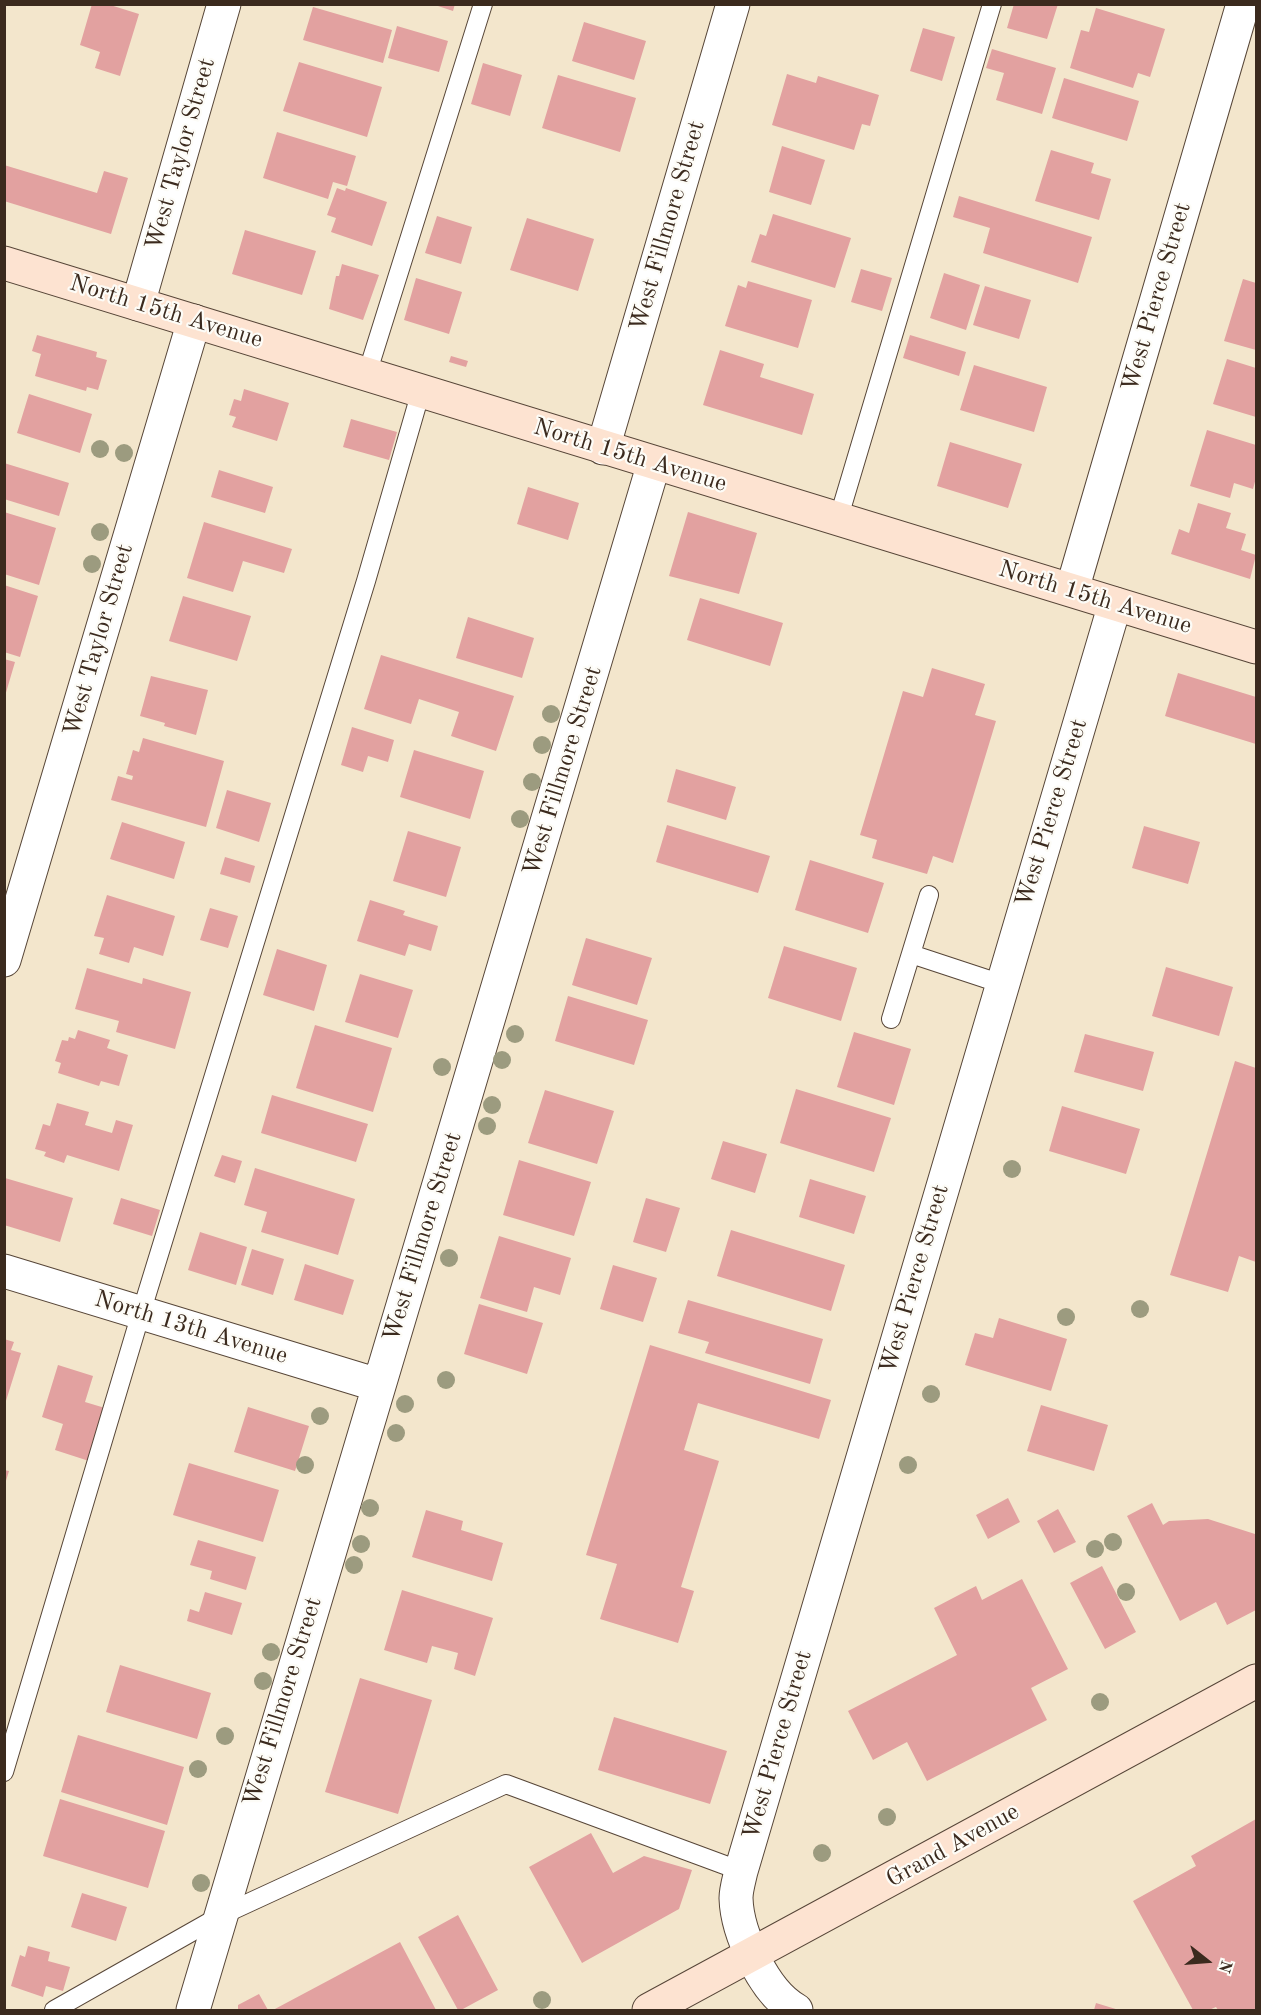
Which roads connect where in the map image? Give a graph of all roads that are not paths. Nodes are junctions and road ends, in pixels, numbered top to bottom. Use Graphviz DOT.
graph roads {
  1 [pos="224,4"];
  2 [pos="483,4"];
  3 [pos="734,4"];
  4 [pos="992,4"];
  5 [pos="1243,4"];
  6 [pos="4,263"];
  7 [pos="138,304"];
  8 [pos="194,321"];
  9 [pos="367,374"];
  10 [pos="421,391"];
  11 [pos="603,448"];
  12 [pos="654,463"];
  13 [pos="838,520"];
  14 [pos="1072,590"];
  15 [pos="1115,604"];
  16 [pos="1257,647"];
  17 [pos="929,895"];
  18 [pos="911,954"];
  19 [pos="4,960"];
  20 [pos="1002,984"];
  21 [pos="891,1019"];
  22 [pos="4,1271"];
  23 [pos="141,1313"];
  24 [pos="378,1385"];
  25 [pos="1257,1681"];
  26 [pos="4,1772"];
  27 [pos="741,1871"];
  28 [pos="220,1916"];
  29 [pos="752,1955"];
  30 [pos="54,2010"];
  31 [pos="193,2010"];
  32 [pos="649,2010"];
  33 [pos="796,2010"];
  1 -- 7 [label="street, West Taylor Street"];
  2 -- 9 [label="lane"];
  3 -- 11 [label="street, West Fillmore Street"];
  4 -- 13 [label="lane"];
  5 -- 14 [label="street, West Pierce Street"];
  6 -- 7 [label="street, North 15th Avenue"];
  7 -- 8 [label="street, North 15th Avenue"];
  8 -- 9 [label="street, North 15th Avenue"];
  8 -- 19 [label="street, West Taylor Street"];
  9 -- 10 [label="street, North 15th Avenue"];
  10 -- 11 [label="street, North 15th Avenue"];
  10 -- 23 [label="lane"];
  11 -- 12 [label="street, North 15th Avenue"];
  12 -- 13 [label="street, North 15th Avenue"];
  12 -- 24 [label="street, West Fillmore Street"];
  13 -- 14 [label="street, North 15th Avenue"];
  14 -- 15 [label="street, North 15th Avenue"];
  15 -- 16 [label="street, North 15th Avenue"];
  15 -- 20 [label="street, West Pierce Street"];
  17 -- 18 [label="lane"];
  18 -- 20 [label="lane"];
  18 -- 21 [label="lane"];
  20 -- 27 [label="street, West Pierce Street"];
  22 -- 23 [label="street, North 13th Avenue"];
  23 -- 24 [label="street, North 13th Avenue"];
  23 -- 26 [label="lane"];
  24 -- 28 [label="street, West Fillmore Street"];
  25 -- 29 [label="street, Grand Avenue"];
  27 -- 28 [label="lane"];
  27 -- 29 [label="street, West Pierce Street"];
  28 -- 30 [label="lane"];
  28 -- 31 [label="street, West Fillmore Street"];
  29 -- 32 [label="street, Grand Avenue"];
  29 -- 33 [label="street, West Pierce Street"];
}
